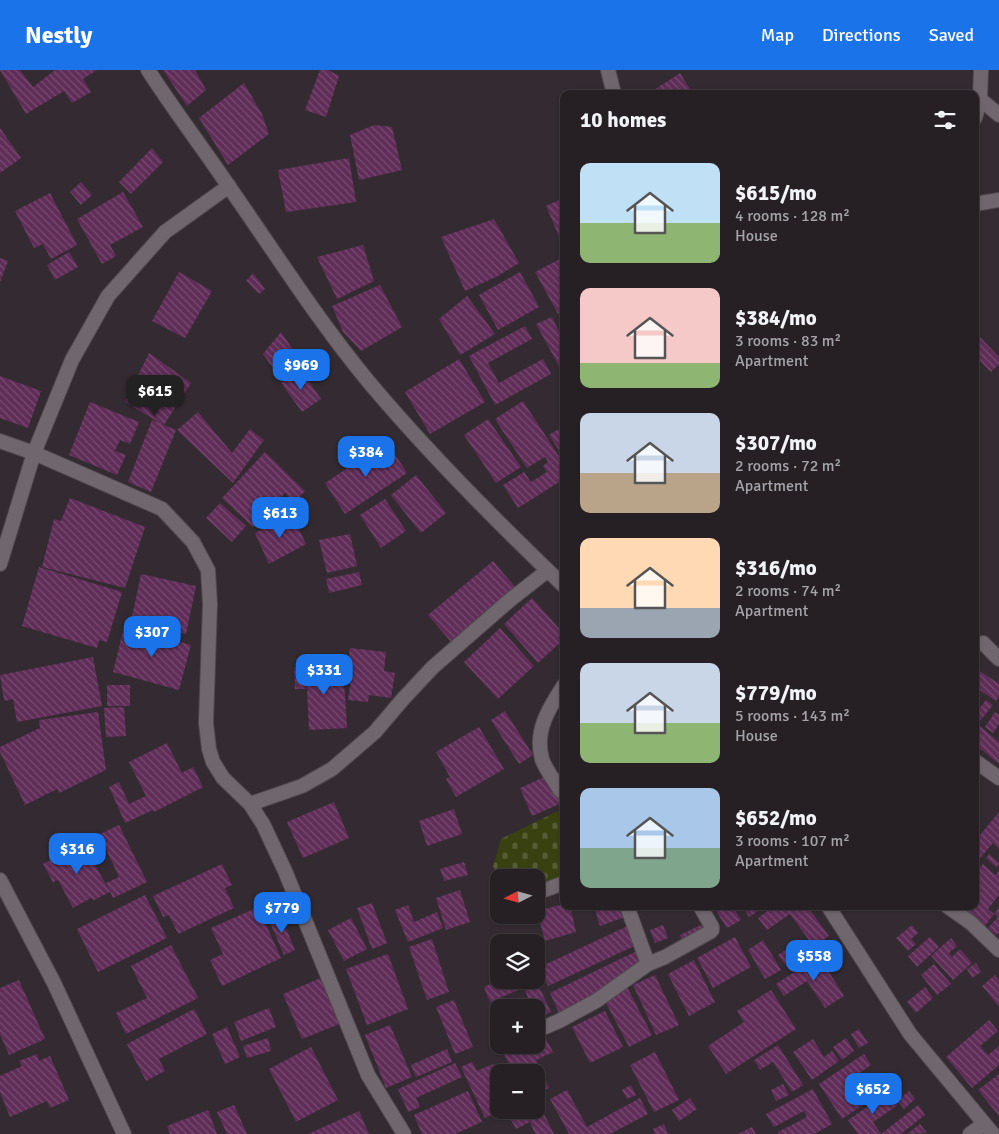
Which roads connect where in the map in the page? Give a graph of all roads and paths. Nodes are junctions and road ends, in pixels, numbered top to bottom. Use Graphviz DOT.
graph roads {
  1 [pos="148,70"];
  2 [pos="608,70"];
  3 [pos="981,70"];
  4 [pos="613,90"];
  5 [pos="980,98"];
  6 [pos="979,102"];
  7 [pos="999,115"];
  8 [pos="229,186"];
  9 [pos="999,200"];
  10 [pos="979,203"];
  11 [pos="0,441"];
  12 [pos="34,453"];
  13 [pos="0,564"];
  14 [pos="547,570"];
  15 [pos="560,582"];
  16 [pos="984,643"];
  17 [pos="999,659"];
  18 [pos="560,692"];
  19 [pos="979,764"];
  20 [pos="999,778"];
  21 [pos="560,787"];
  22 [pos="250,804"];
  23 [pos="0,880"];
  24 [pos="560,884"];
  25 [pos="545,889"];
  26 [pos="628,910"];
  27 [pos="702,910"];
  28 [pos="831,910"];
  29 [pos="953,910"];
  30 [pos="999,950"];
  31 [pos="648,964"];
  32 [pos="545,1026"];
  33 [pos="988,1129"];
  34 [pos="124,1134"];
  35 [pos="404,1134"];
  36 [pos="970,1134"];
  1 -- 8 [label="street"];
  2 -- 4 [label="street"];
  3 -- 5 [label="street"];
  5 -- 6 [label="street"];
  5 -- 7 [label="street"];
  8 -- 12 [label="street"];
  8 -- 14 [label="street"];
  9 -- 10 [label="street"];
  11 -- 12 [label="street"];
  12 -- 13 [label="street"];
  12 -- 22 [label="street"];
  14 -- 15 [label="street"];
  14 -- 22 [label="street"];
  16 -- 17 [label="street"];
  18 -- 21 [label="street"];
  19 -- 20 [label="street"];
  22 -- 35 [label="street"];
  23 -- 34 [label="street"];
  24 -- 25 [label="street"];
  26 -- 31 [label="street"];
  27 -- 31 [label="street"];
  28 -- 33 [label="street"];
  29 -- 30 [label="street"];
  31 -- 32 [label="street"];
  33 -- 36 [label="street"];
}
